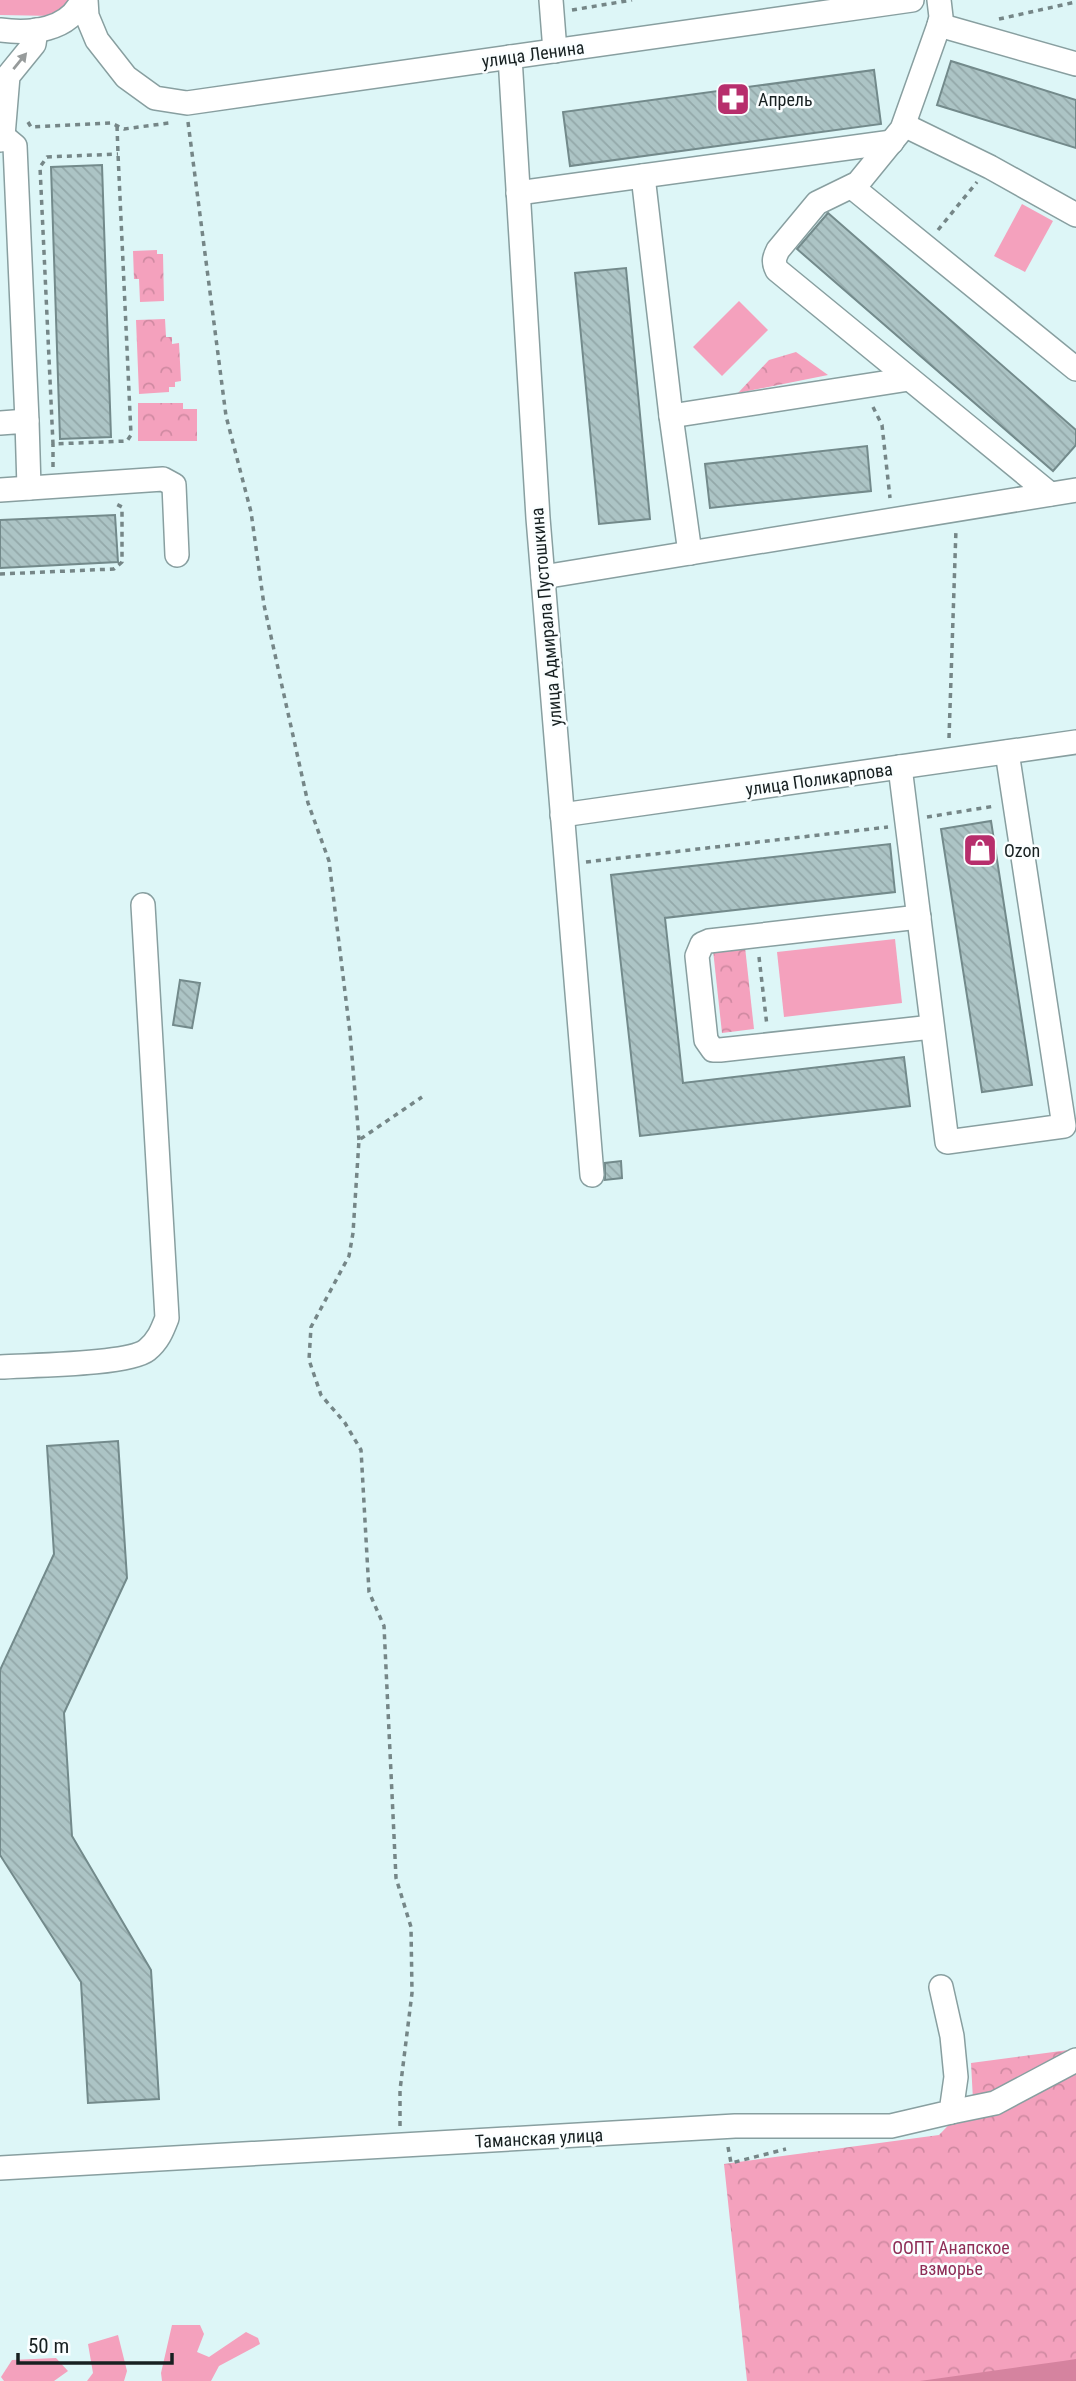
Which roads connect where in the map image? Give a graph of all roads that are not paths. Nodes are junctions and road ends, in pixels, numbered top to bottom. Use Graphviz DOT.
graph roads {
  1 [pos="84,0"];
  2 [pos="912,0"];
  3 [pos="939,0"];
  4 [pos="552,7"];
  5 [pos="939,25"];
  6 [pos="0,30"];
  7 [pos="40,30"];
  8 [pos="97,40"];
  9 [pos="555,51"];
  10 [pos="510,57"];
  11 [pos="1076,64"];
  12 [pos="898,133"];
  13 [pos="1,138"];
  14 [pos="643,176"];
  15 [pos="852,187"];
  16 [pos="519,193"];
  17 [pos="1076,215"];
  18 [pos="1076,369"];
  19 [pos="909,379"];
  20 [pos="671,416"];
  21 [pos="27,421"];
  22 [pos="0,423"];
  23 [pos="29,488"];
  24 [pos="0,490"];
  25 [pos="1076,490"];
  26 [pos="1050,494"];
  27 [pos="691,553"];
  28 [pos="177,555"];
  29 [pos="543,577"];
  30 [pos="1076,742"];
  31 [pos="1007,752"];
  32 [pos="900,767"];
  33 [pos="562,815"];
  34 [pos="143,905"];
  35 [pos="919,917"];
  36 [pos="933,1027"];
  37 [pos="592,1175"];
  38 [pos="0,1367"];
  39 [pos="941,1987"];
  40 [pos="1076,2060"];
  41 [pos="951,2112"];
  42 [pos="0,2168"];
  1 -- 7 [label="street"];
  1 -- 8 [label="street"];
  2 -- 9 [label="street, улица Ленина"];
  3 -- 5 [label="street"];
  4 -- 9 [label="street"];
  5 -- 11 [label="street"];
  5 -- 12 [label="street"];
  6 -- 7 [label="street"];
  7 -- 8 [label="street"];
  13 -- 7 [label="street, one-way"];
  8 -- 10 [label="street, улица Ленина"];
  9 -- 10 [label="street, улица Ленина"];
  10 -- 16 [label="street, улица Адмирала Пустошкина"];
  12 -- 14 [label="street"];
  12 -- 15 [label="street"];
  12 -- 17 [label="street"];
  13 -- 21 [label="street"];
  14 -- 16 [label="street"];
  14 -- 20 [label="street"];
  15 -- 18 [label="street"];
  15 -- 19 [label="street"];
  16 -- 29 [label="street, улица Адмирала Пустошкина"];
  19 -- 20 [label="street"];
  19 -- 26 [label="street"];
  20 -- 27 [label="street"];
  21 -- 22 [label="street"];
  21 -- 23 [label="street"];
  23 -- 24 [label="street"];
  23 -- 28 [label="street"];
  25 -- 26 [label="street"];
  26 -- 27 [label="street"];
  27 -- 29 [label="street"];
  29 -- 33 [label="street, улица Адмирала Пустошкина"];
  30 -- 31 [label="street, улица Поликарпова"];
  31 -- 32 [label="street, улица Поликарпова"];
  31 -- 36 [label="street"];
  32 -- 33 [label="street, улица Поликарпова"];
  32 -- 35 [label="street"];
  33 -- 37 [label="street, улица Адмирала Пустошкина"];
  34 -- 38 [label="street"];
  35 -- 36 [label="street"];
  35 -- 36 [label="street"];
  39 -- 41 [label="street"];
  40 -- 41 [label="street, Таманская улица"];
  41 -- 42 [label="street, Таманская улица"];
}
